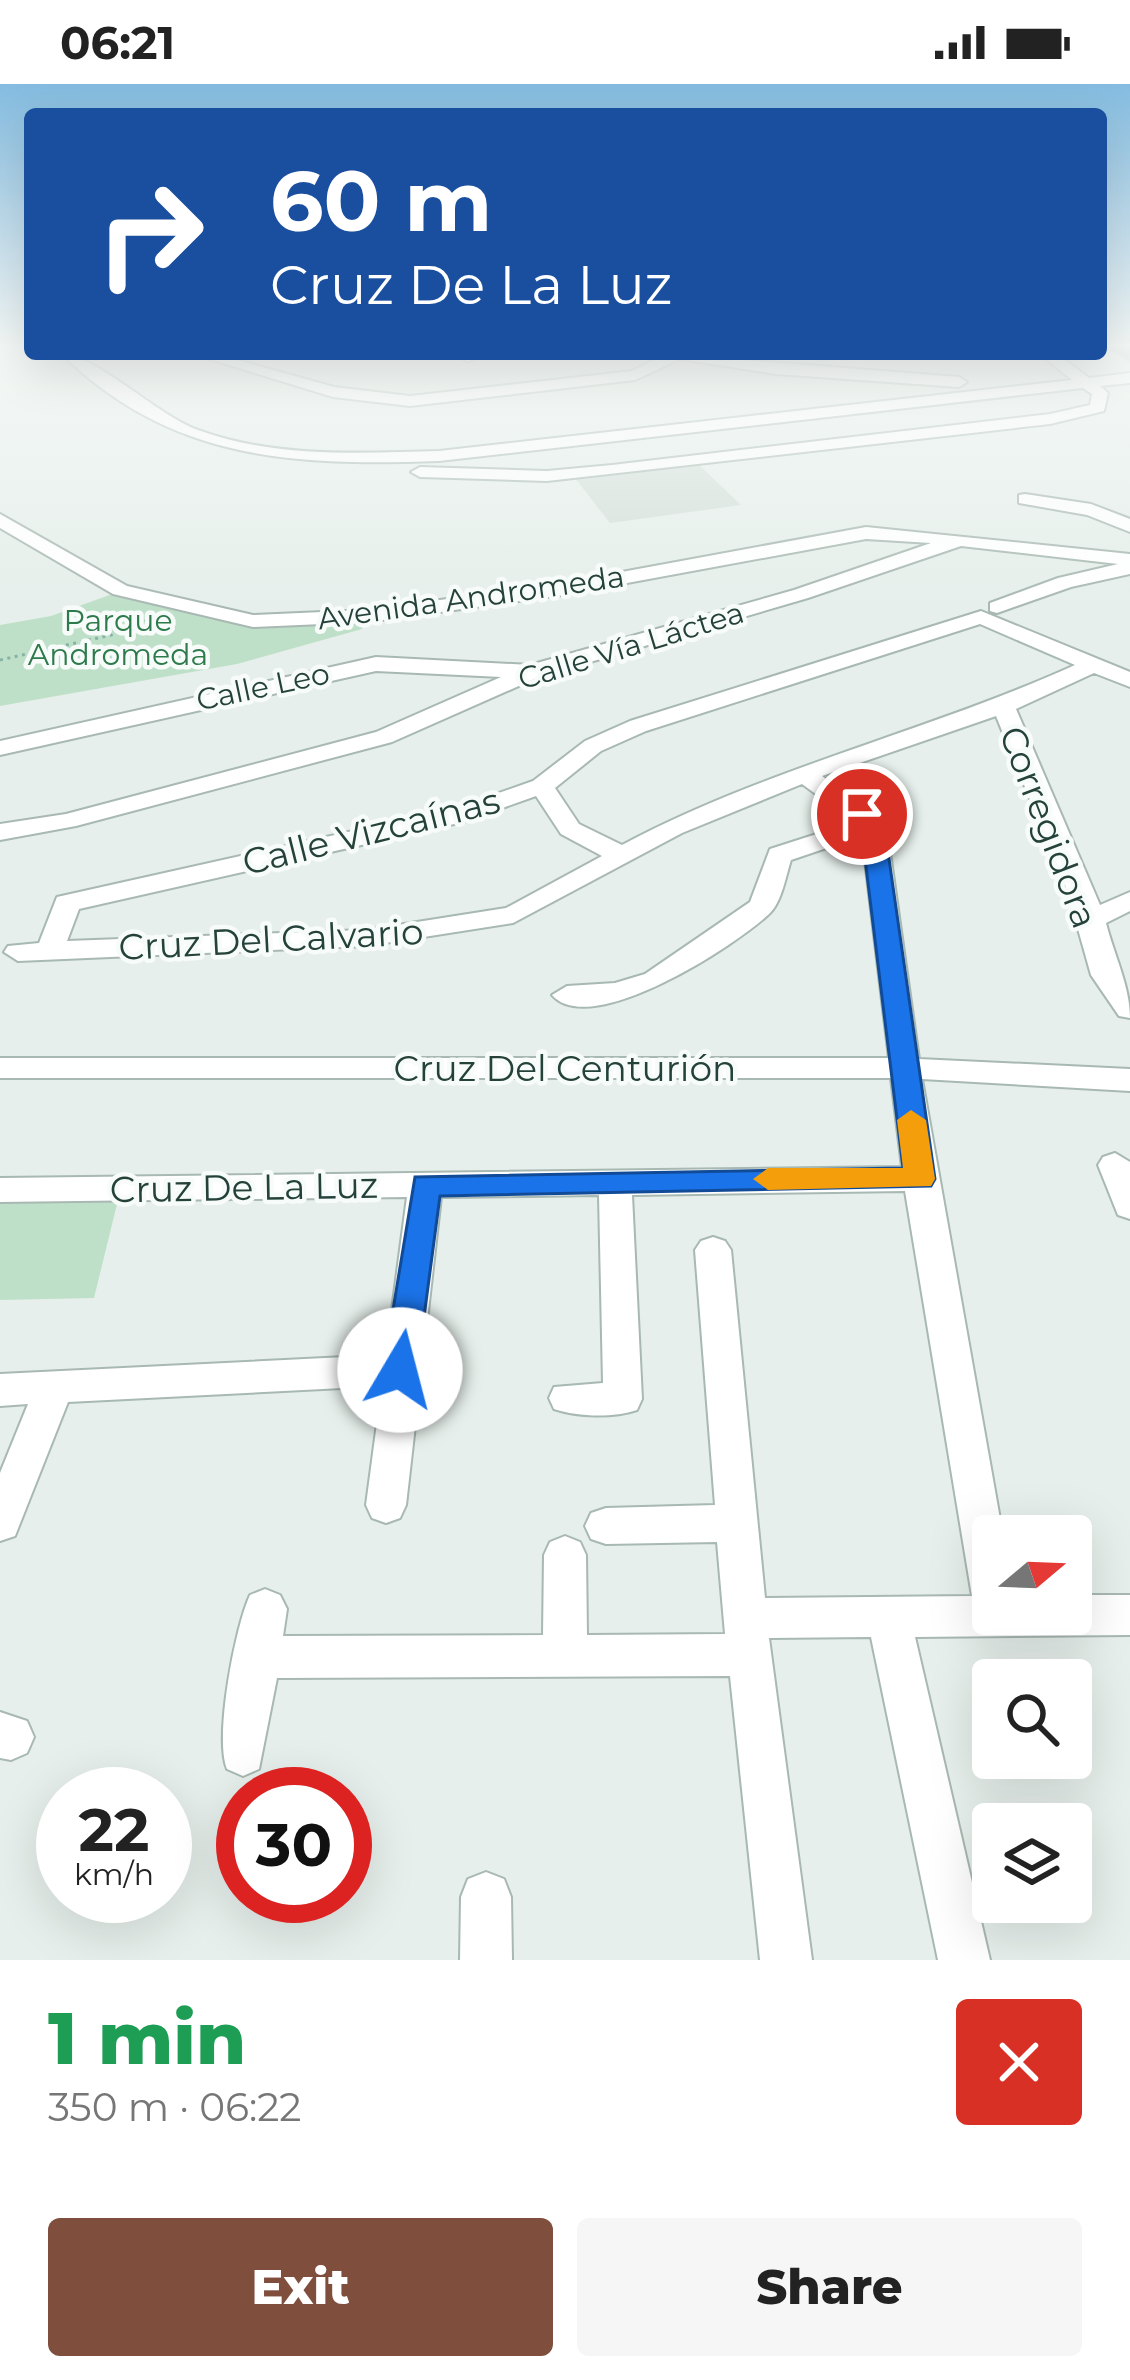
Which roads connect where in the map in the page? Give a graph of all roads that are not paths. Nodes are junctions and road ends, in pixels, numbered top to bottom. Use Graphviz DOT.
graph roads {
  1 [pos="205,433"];
  2 [pos="568,433"];
  3 [pos="927,433"];
  4 [pos="260,449"];
  5 [pos="1025,499"];
  6 [pos="0,520"];
  7 [pos="1130,526"];
  8 [pos="960,540"];
  9 [pos="1130,564"];
  10 [pos="989,612"];
  11 [pos="1094,665"];
  12 [pos="531,672"];
  13 [pos="1130,680"];
  14 [pos="1003,706"];
  15 [pos="0,748"];
  16 [pos="806,776"];
  17 [pos="542,786"];
  18 [pos="865,817"];
  19 [pos="0,832"];
  20 [pos="620,855"];
  21 [pos="1130,900"];
  22 [pos="1091,920"];
  23 [pos="50,951"];
  24 [pos="19,952"];
  25 [pos="567,995"];
  26 [pos="1130,1009"];
  27 [pos="0,1068"];
  28 [pos="904,1068"];
  29 [pos="1130,1080"];
  30 [pos="1115,1165"];
  31 [pos="920,1179"];
  32 [pos="615,1180"];
  33 [pos="426,1185"];
  34 [pos="0,1190"];
  35 [pos="1130,1206"];
  36 [pos="712,1250"];
  37 [pos="400,1370"];
  38 [pos="54,1388"];
  39 [pos="0,1390"];
  40 [pos="568,1398"];
  41 [pos="386,1505"];
  42 [pos="979,1515"];
  43 [pos="0,1523"];
  44 [pos="736,1523"];
  45 [pos="606,1526"];
  46 [pos="565,1555"];
  47 [pos="265,1609"];
  48 [pos="972,1615"];
  49 [pos="1092,1615"];
  50 [pos="1130,1615"];
  51 [pos="889,1617"];
  52 [pos="747,1637"];
  53 [pos="565,1655"];
  54 [pos="255,1657"];
  55 [pos="243,1754"];
  56 [pos="486,1897"];
  57 [pos="486,1960"];
  58 [pos="786,1960"];
  59 [pos="964,1960"];
  1 -- 4 [label="street"];
  2 -- 4 [label="street"];
  3 -- 4 [label="street"];
  5 -- 7 [label="street"];
  6 -- 8 [label="street, Avenida Andromeda"];
  8 -- 9 [label="street, Calle Vía Láctea"];
  8 -- 12 [label="street, Calle Vía Láctea"];
  9 -- 10 [label="street, Calle Vizcaínas"];
  10 -- 11 [label="street"];
  10 -- 17 [label="street, Calle Vizcaínas"];
  11 -- 13 [label="street"];
  11 -- 14 [label="street, Cruz Del Calvario"];
  12 -- 15 [label="street, Calle Leo"];
  12 -- 19 [label="street, Calle Vía Láctea"];
  14 -- 16 [label="street, Cruz Del Calvario"];
  14 -- 22 [label="street, Corregidora"];
  16 -- 18 [label="street"];
  16 -- 20 [label="street, Cruz Del Calvario"];
  17 -- 20 [label="street"];
  17 -- 23 [label="street, Calle Vizcaínas"];
  18 -- 25 [label="street"];
  18 -- 28 [label="street"];
  20 -- 23 [label="street, Cruz Del Calvario"];
  21 -- 22 [label="street"];
  22 -- 26 [label="street, Corregidora"];
  23 -- 24 [label="street, Cruz Del Calvario"];
  27 -- 28 [label="street, Cruz Del Centurión"];
  28 -- 29 [label="street, Cruz Del Centurión"];
  28 -- 31 [label="street"];
  30 -- 35 [label="street"];
  31 -- 32 [label="street, Cruz De La Luz"];
  31 -- 42 [label="street"];
  32 -- 33 [label="street, Cruz De La Luz"];
  32 -- 40 [label="street"];
  33 -- 34 [label="street, Cruz De La Luz"];
  33 -- 37 [label="street"];
  36 -- 44 [label="street"];
  37 -- 38 [label="street"];
  37 -- 41 [label="street"];
  38 -- 39 [label="street"];
  38 -- 43 [label="street"];
  44 -- 45 [label="street"];
  44 -- 52 [label="street"];
  46 -- 53 [label="street"];
  47 -- 54 [label="street"];
  48 -- 51 [label="street"];
  49 -- 50 [label="street"];
  51 -- 52 [label="street"];
  51 -- 59 [label="street"];
  52 -- 53 [label="street"];
  52 -- 58 [label="street"];
  53 -- 54 [label="street"];
  54 -- 55 [label="street"];
  56 -- 57 [label="street"];
}
